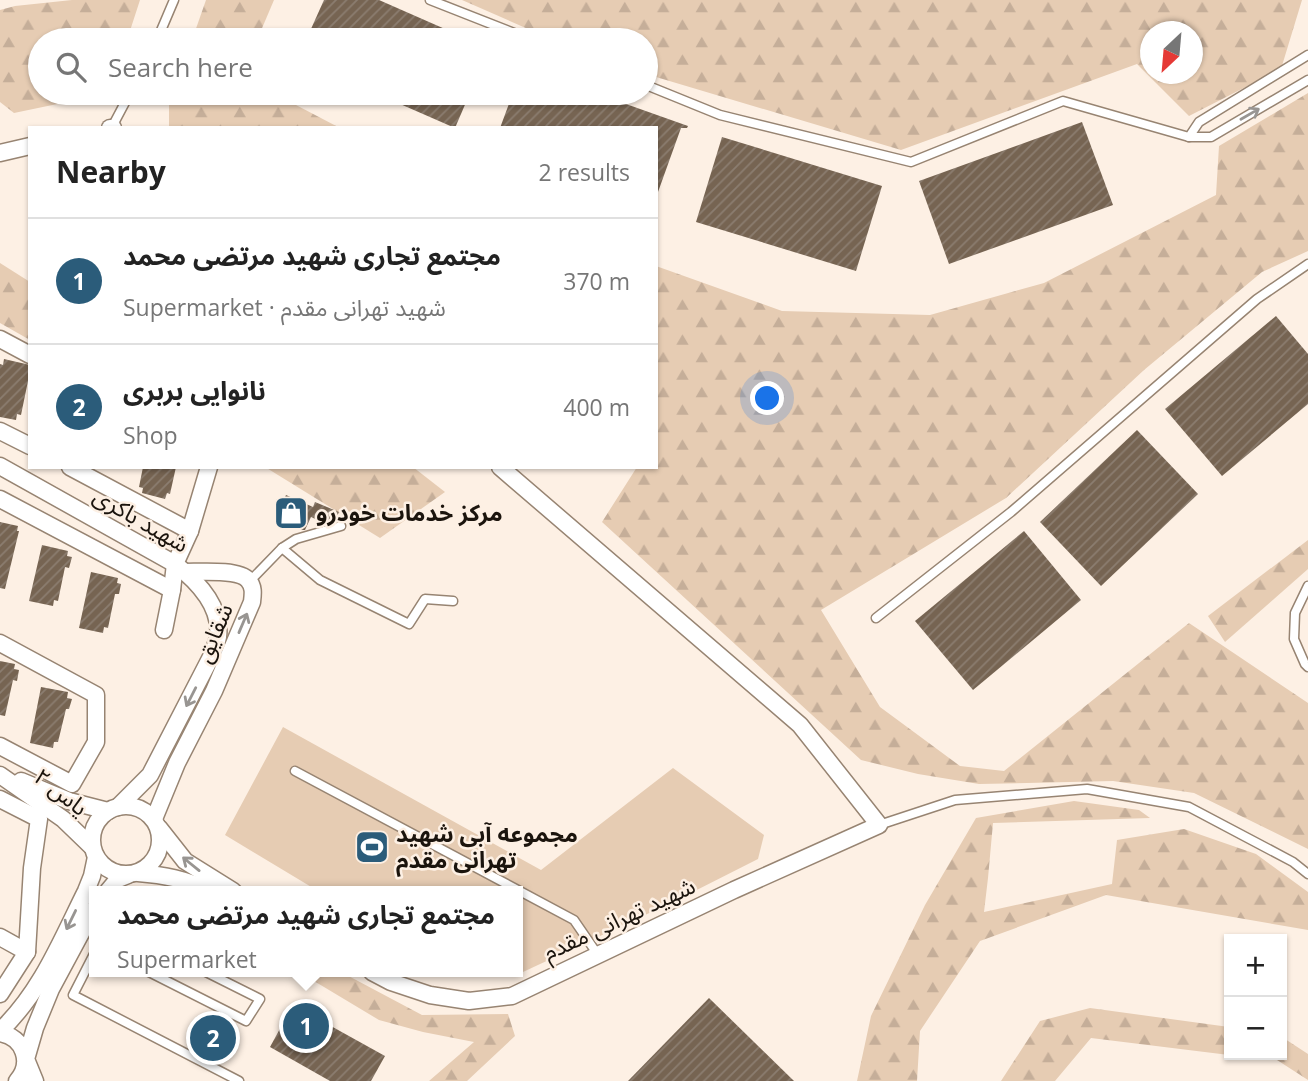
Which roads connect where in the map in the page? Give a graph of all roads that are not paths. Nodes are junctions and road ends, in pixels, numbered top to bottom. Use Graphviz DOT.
graph roads {
  1 [pos="174,0"];
  2 [pos="430,0"];
  3 [pos="162,28"];
  4 [pos="501,28"];
  5 [pos="1308,55"];
  6 [pos="1308,80"];
  7 [pos="658,90"];
  8 [pos="124,105"];
  9 [pos="113,126"];
  10 [pos="1189,137"];
  11 [pos="28,146"];
  12 [pos="0,153"];
  13 [pos="1308,264"];
  14 [pos="0,339"];
  15 [pos="28,354"];
  16 [pos="1,433"];
  17 [pos="28,445"];
  18 [pos="0,466"];
  19 [pos="74,469"];
  20 [pos="208,469"];
  21 [pos="502,469"];
  22 [pos="0,499"];
  23 [pos="341,526"];
  24 [pos="190,531"];
  25 [pos="282,548"];
  26 [pos="180,568"];
  27 [pos="250,581"];
  28 [pos="1308,586"];
  29 [pos="172,590"];
  30 [pos="453,601"];
  31 [pos="876,618"];
  32 [pos="164,630"];
  33 [pos="0,643"];
  34 [pos="1308,667"];
  35 [pos="0,747"];
  36 [pos="295,771"];
  37 [pos="0,774"];
  38 [pos="63,780"];
  39 [pos="0,799"];
  40 [pos="48,807"];
  41 [pos="113,809"];
  42 [pos="156,823"];
  43 [pos="879,825"];
  44 [pos="94,852"];
  45 [pos="133,874"];
  46 [pos="1308,874"];
  47 [pos="112,886"];
  48 [pos="198,886"];
  49 [pos="225,886"];
  50 [pos="510,886"];
  51 [pos="523,893"];
  52 [pos="89,918"];
  53 [pos="0,937"];
  54 [pos="27,952"];
  55 [pos="598,955"];
  56 [pos="89,964"];
  57 [pos="159,977"];
  58 [pos="216,977"];
  59 [pos="382,977"];
  60 [pos="0,994"];
  61 [pos="0,1032"];
  62 [pos="26,1059"];
  63 [pos="16,1081"];
  64 [pos="35,1081"];
  65 [pos="239,1081"];
  1 -- 3 [label="lane"];
  2 -- 4 [label="lane"];
  5 -- 10 [label="lane"];
  10 -- 6 [label="lane, one-way"];
  7 -- 10 [label="lane"];
  8 -- 9 [label="lane"];
  11 -- 12 [label="street"];
  13 -- 31 [label="lane"];
  14 -- 15 [label="street"];
  16 -- 17 [label="street"];
  18 -- 26 [label="street, شهید باکری"];
  19 -- 24 [label="street"];
  20 -- 24 [label="street"];
  21 -- 43 [label="street"];
  22 -- 29 [label="street"];
  23 -- 25 [label="lane"];
  24 -- 26 [label="street"];
  25 -- 27 [label="lane"];
  25 -- 30 [label="lane"];
  26 -- 27 [label="street, شقایق"];
  26 -- 29 [label="street"];
  26 -- 41 [label="street, شقایق, one-way"];
  42 -- 27 [label="street, شقایق, one-way"];
  28 -- 34 [label="lane"];
  29 -- 32 [label="street"];
  33 -- 38 [label="street"];
  35 -- 38 [label="street"];
  36 -- 50 [label="lane"];
  37 -- 40 [label="street"];
  38 -- 40 [label="street"];
  39 -- 40 [label="street"];
  40 -- 41 [label="street"];
  40 -- 44 [label="street, یاس ۲"];
  40 -- 54 [label="street"];
  41 -- 42 [label="street"];
  41 -- 44 [label="street"];
  42 -- 45 [label="street"];
  49 -- 42 [label="street, one-way"];
  43 -- 46 [label="lane"];
  43 -- 55 [label="street, شهید تهرانی مقدم"];
  44 -- 45 [label="street"];
  44 -- 61 [label="street, one-way"];
  45 -- 47 [label="street"];
  45 -- 48 [label="street"];
  51 -- 55 [label="lane"];
  52 -- 62 [label="street"];
  53 -- 54 [label="street"];
  54 -- 60 [label="street"];
  55 -- 59 [label="street, شهید تهرانی مقدم"];
  56 -- 65 [label="lane"];
  57 -- 58 [label="lane"];
  61 -- 62 [label="street"];
  62 -- 63 [label="street"];
  62 -- 64 [label="street"];
}
